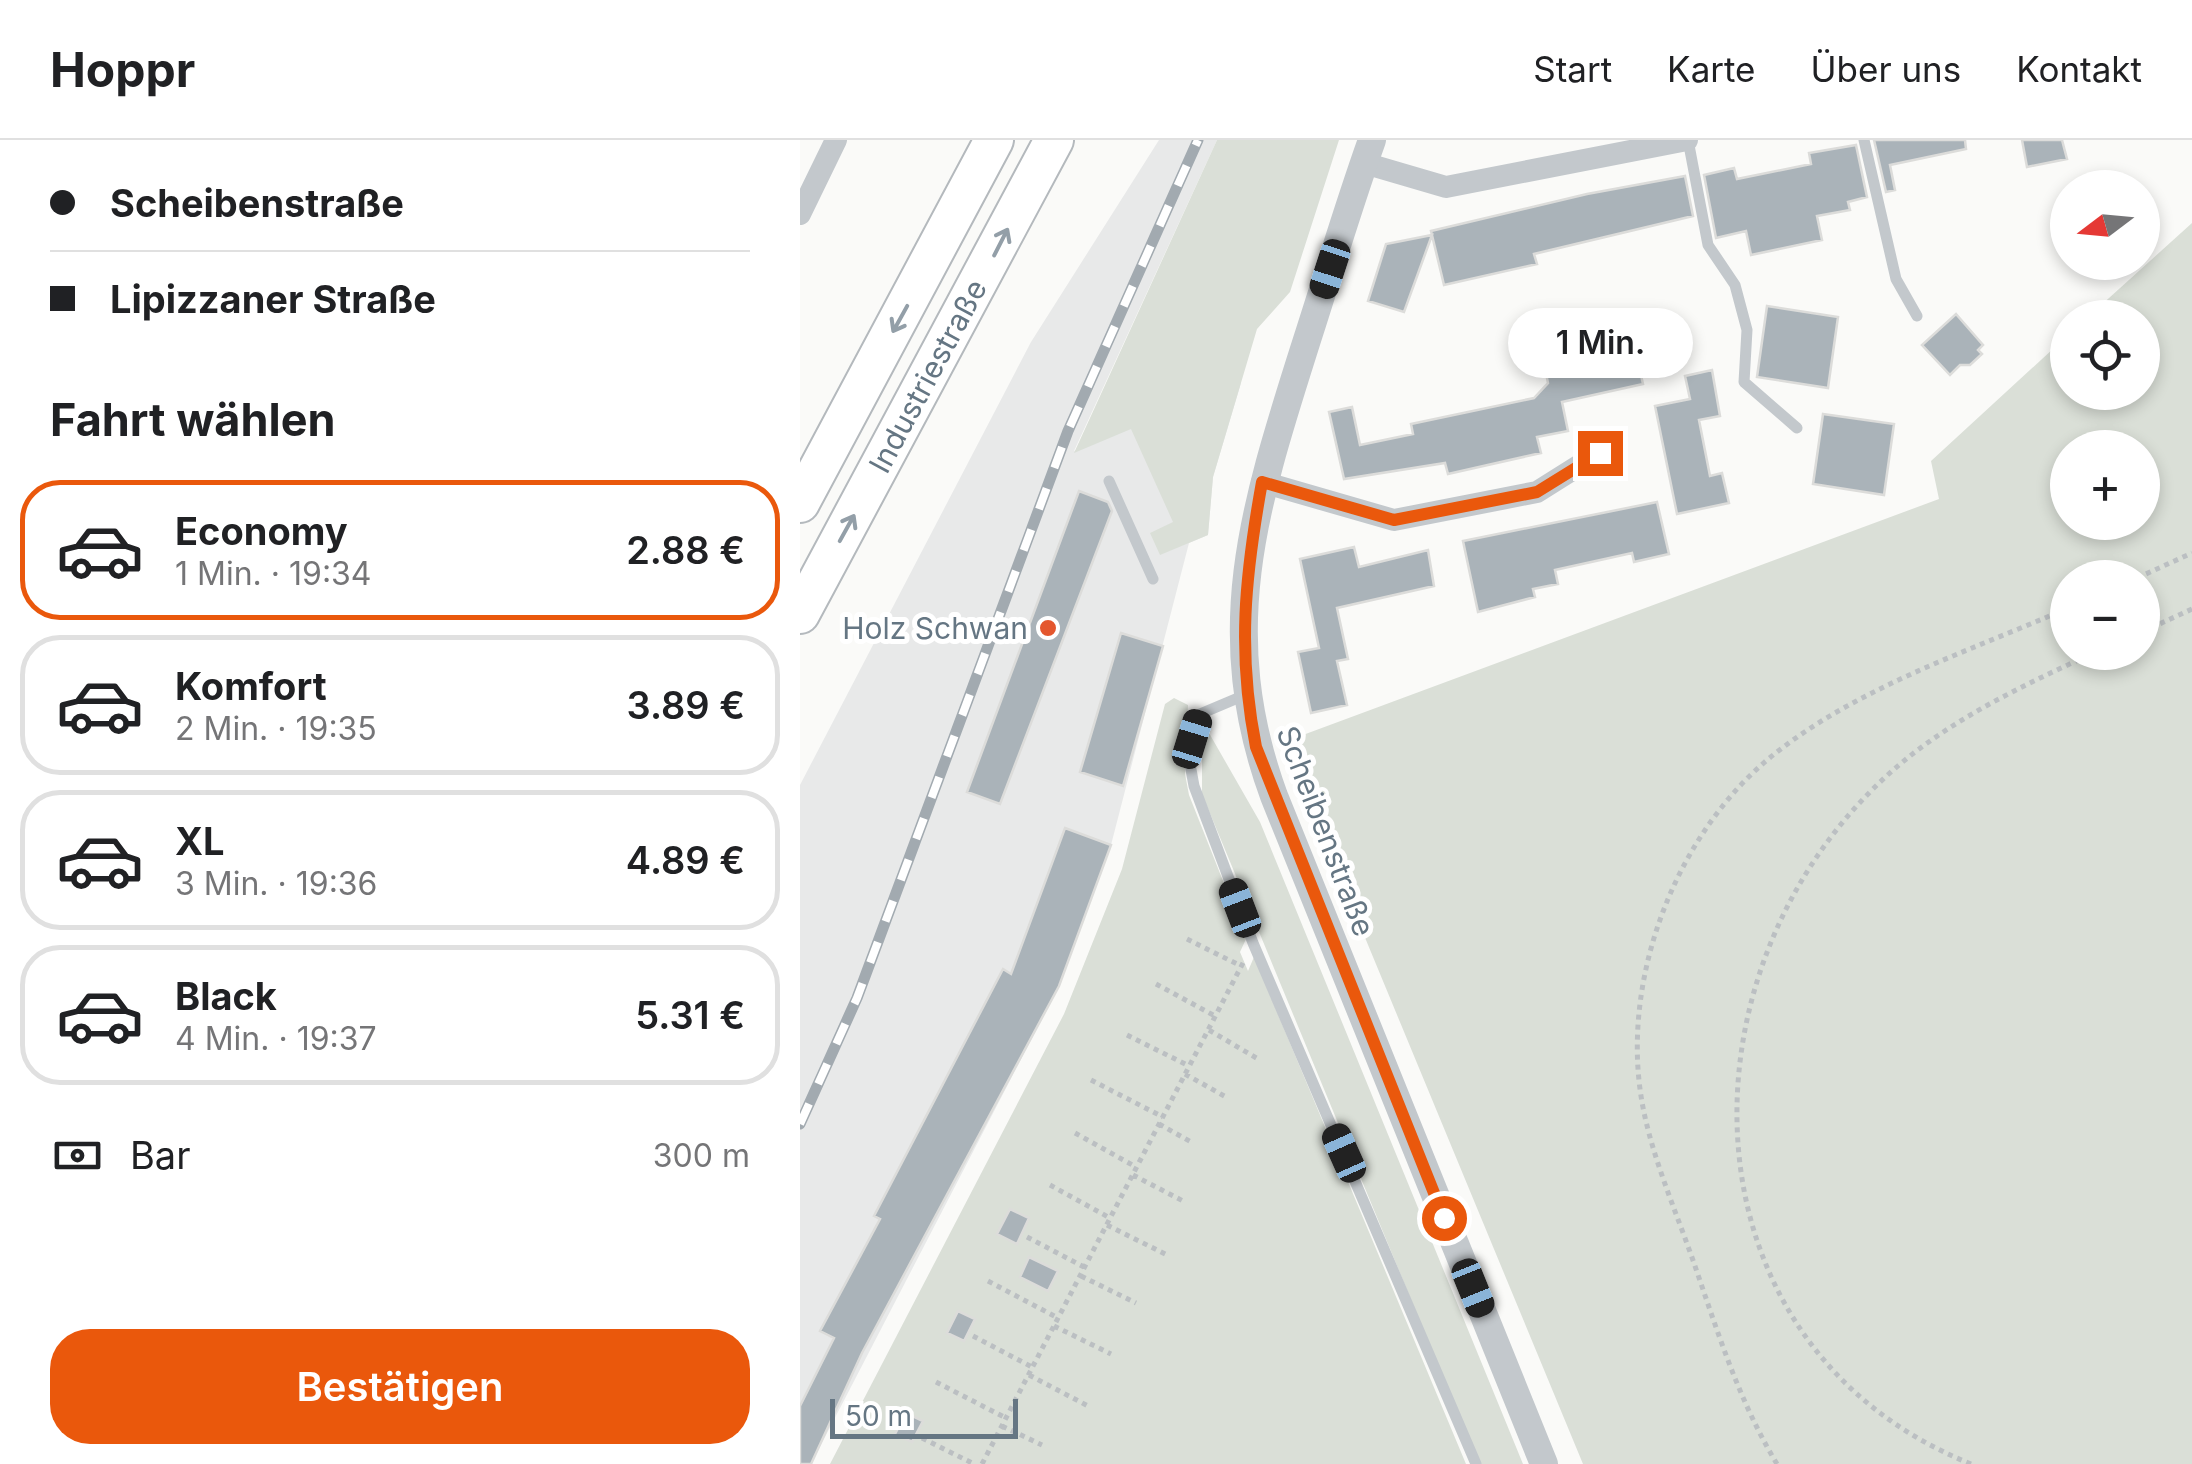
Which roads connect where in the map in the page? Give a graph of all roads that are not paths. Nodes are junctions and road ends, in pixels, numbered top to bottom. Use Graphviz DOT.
graph roads {
  1 [pos="836,140"];
  2 [pos="994,140"];
  3 [pos="1054,140"];
  4 [pos="1687,140"];
  5 [pos="1864,140"];
  6 [pos="1368,151"];
  7 [pos="800,214"];
  8 [pos="1917,316"];
  9 [pos="1797,428"];
  10 [pos="1600,453"];
  11 [pos="1110,482"];
  12 [pos="1262,482"];
  13 [pos="800,503"];
  14 [pos="1152,579"];
  15 [pos="800,614"];
  16 [pos="1245,696"];
  17 [pos="1476,1464"];
  18 [pos="1544,1464"];
  1 -- 7 [label="street"];
  2 -- 13 [label="highway, Industriestraße, one-way"];
  15 -- 3 [label="highway, Industriestraße, one-way"];
  4 -- 6 [label="street"];
  4 -- 9 [label="lane"];
  5 -- 8 [label="lane"];
  6 -- 12 [label="street, Scheibenstraße"];
  10 -- 12 [label="street"];
  11 -- 14 [label="lane"];
  12 -- 16 [label="street, Scheibenstraße"];
  16 -- 17 [label="lane"];
  16 -- 18 [label="street, Scheibenstraße"];
}
